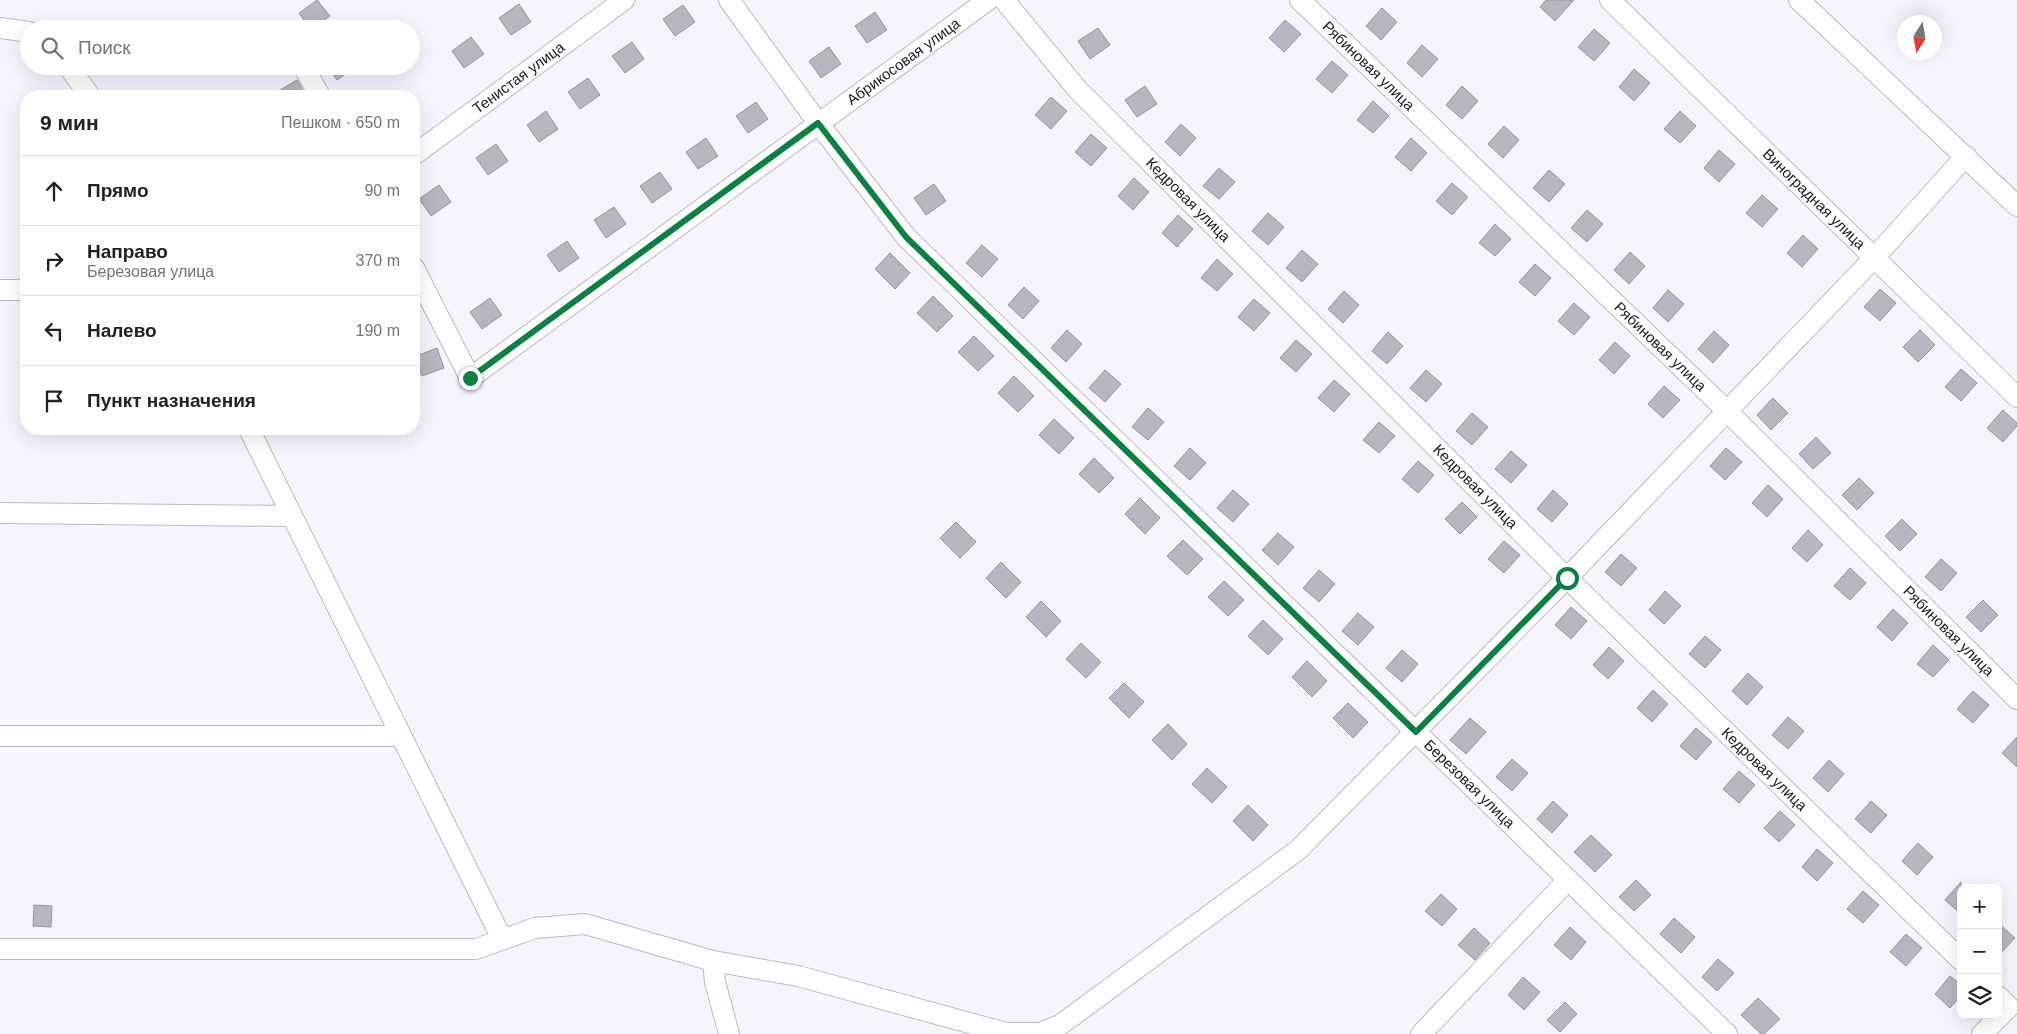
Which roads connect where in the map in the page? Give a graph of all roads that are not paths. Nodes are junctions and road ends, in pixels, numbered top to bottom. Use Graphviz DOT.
graph roads {
  1 [pos="624,0"];
  2 [pos="729,0"];
  3 [pos="988,0"];
  4 [pos="1004,0"];
  5 [pos="1300,0"];
  6 [pos="1610,0"];
  7 [pos="1799,0"];
  8 [pos="0,28"];
  9 [pos="20,31"];
  10 [pos="75,75"];
  11 [pos="308,75"];
  12 [pos="86,90"];
  13 [pos="317,90"];
  14 [pos="818,123"];
  15 [pos="420,151"];
  16 [pos="1966,156"];
  17 [pos="2017,206"];
  18 [pos="1874,258"];
  19 [pos="420,280"];
  20 [pos="0,290"];
  21 [pos="20,290"];
  22 [pos="2017,397"];
  23 [pos="1726,410"];
  24 [pos="252,435"];
  25 [pos="0,513"];
  26 [pos="291,516"];
  27 [pos="1567,578"];
  28 [pos="2017,699"];
  29 [pos="1416,732"];
  30 [pos="0,736"];
  31 [pos="401,736"];
  32 [pos="1568,880"];
  33 [pos="502,939"];
  34 [pos="0,948"];
  35 [pos="1957,956"];
  36 [pos="713,961"];
  37 [pos="2004,1002"];
  38 [pos="729,1034"];
  39 [pos="1421,1034"];
  40 [pos="1727,1034"];
  41 [pos="1982,1034"];
  1 -- 15 [label="street, Тенистая улица"];
  2 -- 14 [label="street, Березовая улица"];
  3 -- 14 [label="street, Абрикосовая улица"];
  4 -- 27 [label="street, Кедровая улица"];
  5 -- 23 [label="street, Рябиновая улица"];
  6 -- 18 [label="street, Виноградная улица"];
  7 -- 16 [label="street"];
  8 -- 9 [label="street"];
  10 -- 12 [label="street"];
  11 -- 13 [label="street"];
  14 -- 19 [label="street, Абрикосовая улица"];
  14 -- 29 [label="street, Березовая улица"];
  16 -- 17 [label="street"];
  16 -- 18 [label="street"];
  18 -- 22 [label="street, Виноградная улица"];
  18 -- 23 [label="street"];
  20 -- 21 [label="street"];
  23 -- 27 [label="street"];
  23 -- 28 [label="street, Рябиновая улица"];
  24 -- 26 [label="street"];
  25 -- 26 [label="street"];
  26 -- 31 [label="street"];
  27 -- 29 [label="street"];
  27 -- 35 [label="street, Кедровая улица"];
  29 -- 32 [label="street, Березовая улица"];
  29 -- 36 [label="street"];
  30 -- 31 [label="street"];
  31 -- 33 [label="street"];
  32 -- 39 [label="street"];
  32 -- 40 [label="street, Березовая улица"];
  33 -- 34 [label="street"];
  33 -- 36 [label="street"];
  36 -- 38 [label="street"];
  37 -- 41 [label="street"];
}
